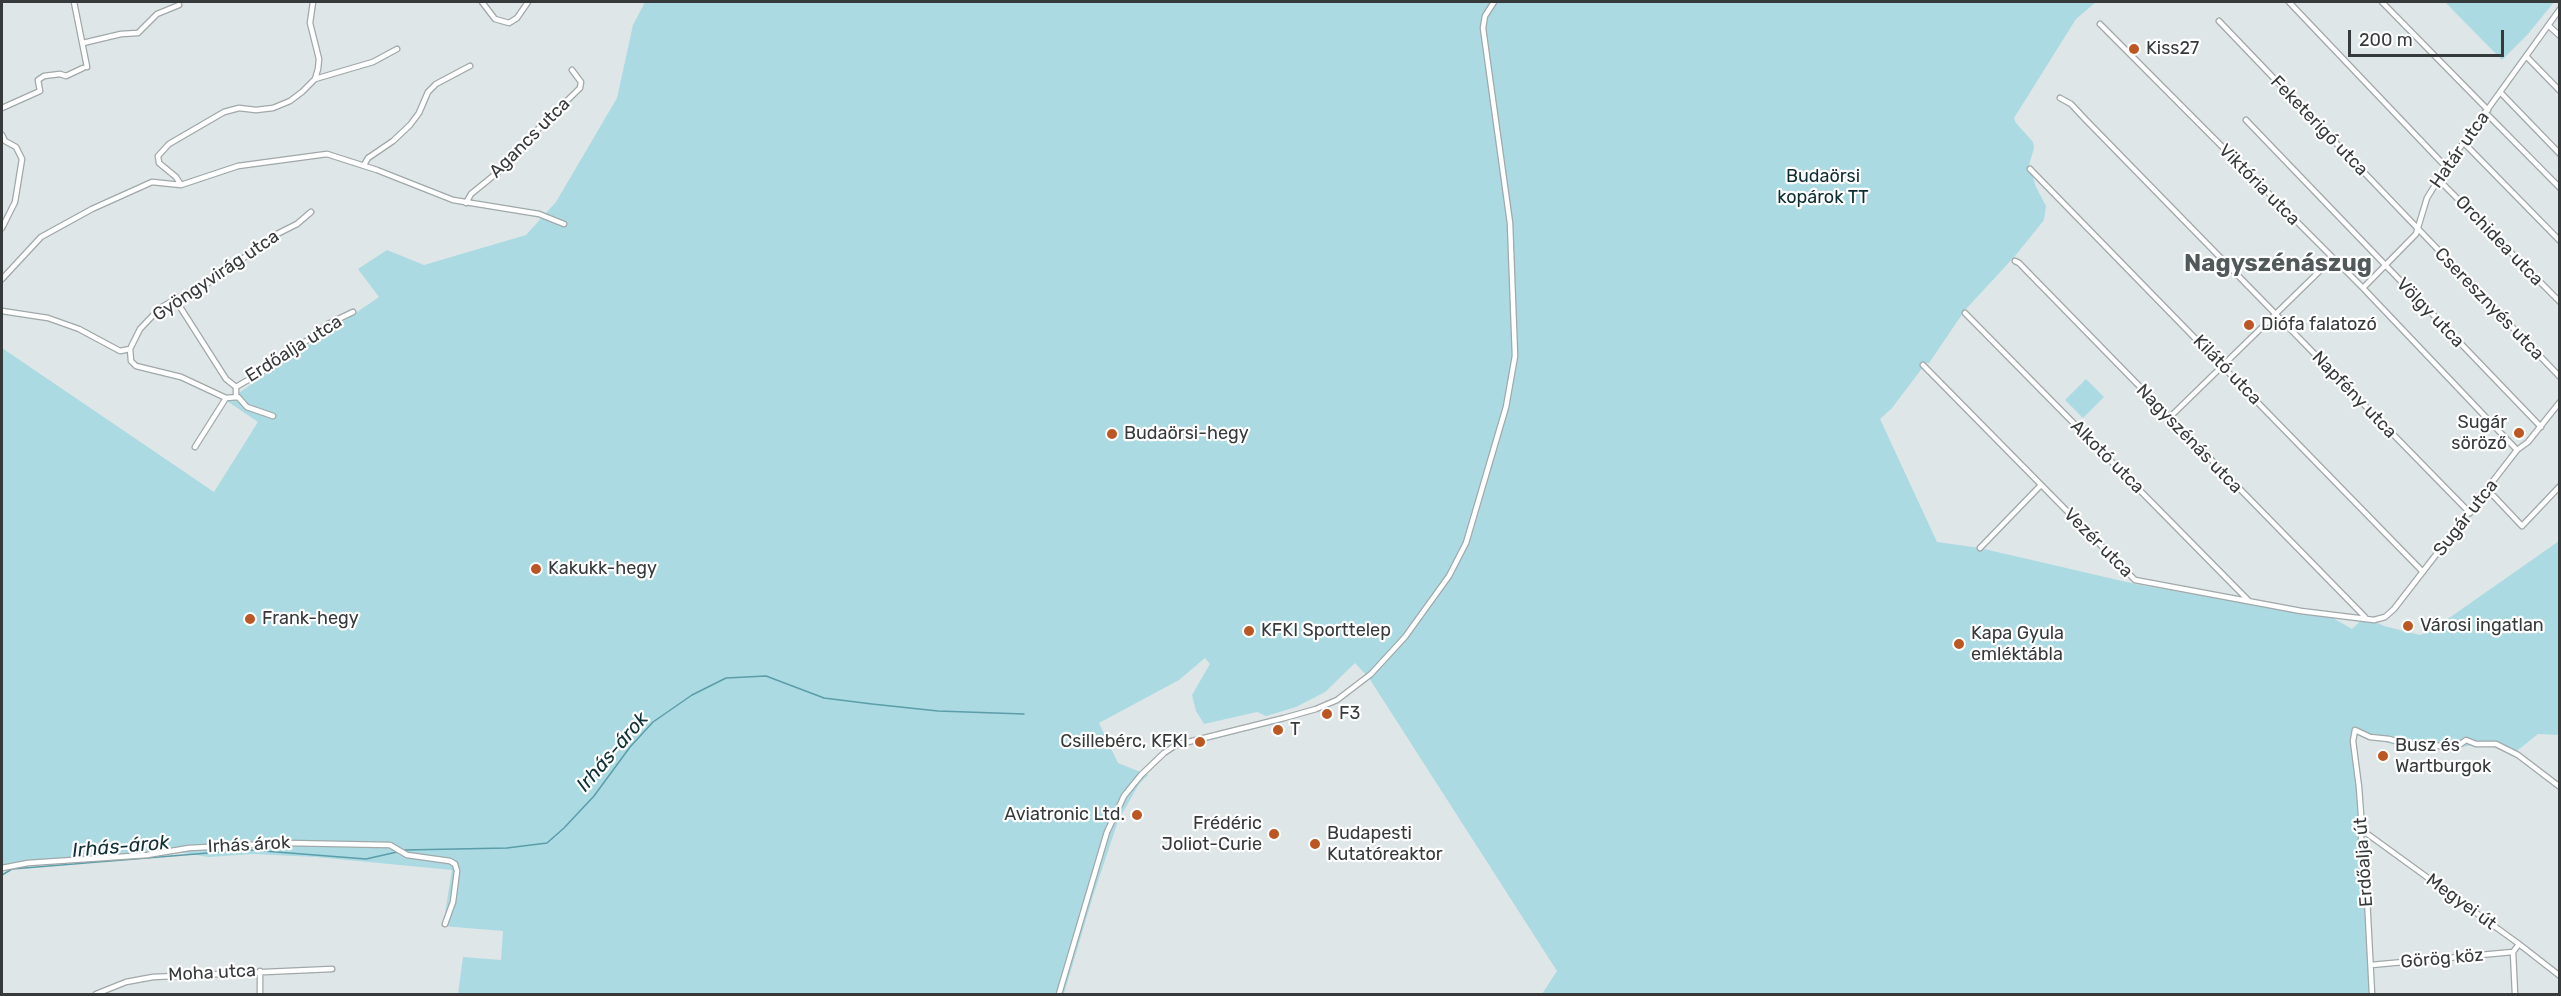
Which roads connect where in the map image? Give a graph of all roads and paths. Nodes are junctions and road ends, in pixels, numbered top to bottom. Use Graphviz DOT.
graph roads {
  1 [pos="74,2"];
  2 [pos="312,2"];
  3 [pos="482,2"];
  4 [pos="528,2"];
  5 [pos="1494,2"];
  6 [pos="2289,2"];
  7 [pos="2382,2"];
  8 [pos="179,5"];
  9 [pos="2559,9"];
  10 [pos="2219,21"];
  11 [pos="2100,24"];
  12 [pos="2549,26"];
  13 [pos="2559,36"];
  14 [pos="83,43"];
  15 [pos="397,49"];
  16 [pos="2526,56"];
  17 [pos="470,66"];
  18 [pos="572,70"];
  19 [pos="315,79"];
  20 [pos="2559,91"];
  21 [pos="2501,93"];
  22 [pos="2060,98"];
  23 [pos="2,108"];
  24 [pos="2486,111"];
  25 [pos="2246,120"];
  26 [pos="3,140"];
  27 [pos="2465,144"];
  28 [pos="2559,154"];
  29 [pos="364,165"];
  30 [pos="2446,167"];
  31 [pos="2030,169"];
  32 [pos="2439,180"];
  33 [pos="180,185"];
  34 [pos="2559,188"];
  35 [pos="466,203"];
  36 [pos="311,213"];
  37 [pos="564,224"];
  38 [pos="2,228"];
  39 [pos="2419,231"];
  40 [pos="2559,241"];
  41 [pos="2332,259"];
  42 [pos="2014,261"];
  43 [pos="2385,266"];
  44 [pos="2,279"];
  45 [pos="2363,288"];
  46 [pos="175,299"];
  47 [pos="2559,302"];
  48 [pos="2,311"];
  49 [pos="353,312"];
  50 [pos="1965,313"];
  51 [pos="2274,314"];
  52 [pos="130,349"];
  53 [pos="1923,365"];
  54 [pos="2222,365"];
  55 [pos="2559,378"];
  56 [pos="236,387"];
  57 [pos="236,396"];
  58 [pos="226,398"];
  59 [pos="2559,402"];
  60 [pos="273,416"];
  61 [pos="2169,418"];
  62 [pos="2541,427"];
  63 [pos="195,447"];
  64 [pos="2517,450"];
  65 [pos="2041,485"];
  66 [pos="2559,486"];
  67 [pos="2488,490"];
  68 [pos="2470,513"];
  69 [pos="1980,548"];
  70 [pos="2423,572"];
  71 [pos="2249,601"];
  72 [pos="2365,617"];
  73 [pos="2559,787"];
  74 [pos="2362,830"];
  75 [pos="2,868"];
  76 [pos="445,924"];
  77 [pos="2519,944"];
  78 [pos="2513,952"];
  79 [pos="2371,965"];
  80 [pos="332,969"];
  81 [pos="260,971"];
  82 [pos="2559,976"];
  83 [pos="96,994"];
  84 [pos="260,994"];
  85 [pos="1059,994"];
  86 [pos="2372,994"];
  87 [pos="2515,994"];
  1 -- 14 [label="street"];
  2 -- 19 [label="street"];
  3 -- 4 [label="street"];
  5 -- 85 [label="street"];
  6 -- 30 [label="street"];
  7 -- 24 [label="street"];
  8 -- 14 [label="street"];
  9 -- 12 [label="street, Határ utca"];
  10 -- 39 [label="street, Feketerigó utca"];
  11 -- 41 [label="street, Viktória utca"];
  12 -- 13 [label="street"];
  12 -- 16 [label="street, Határ utca"];
  14 -- 23 [label="street"];
  15 -- 19 [label="street"];
  16 -- 20 [label="street"];
  16 -- 21 [label="street, Határ utca"];
  17 -- 29 [label="street"];
  18 -- 35 [label="street, Agancs utca"];
  19 -- 33 [label="street"];
  21 -- 24 [label="street, Határ utca"];
  21 -- 28 [label="street"];
  22 -- 51 [label="street, Napfény utca"];
  24 -- 27 [label="street, Határ utca"];
  24 -- 34 [label="street"];
  25 -- 43 [label="street, Völgy utca"];
  26 -- 38 [label="street"];
  27 -- 30 [label="street, Határ utca"];
  27 -- 40 [label="street"];
  29 -- 33 [label="street"];
  29 -- 35 [label="street"];
  30 -- 32 [label="street, Határ utca"];
  31 -- 54 [label="street, Kilátó utca"];
  32 -- 39 [label="street, Határ utca"];
  32 -- 47 [label="street, Orchidea utca"];
  33 -- 44 [label="street"];
  35 -- 37 [label="street"];
  36 -- 46 [label="street, Gyöngyvirág utca"];
  39 -- 43 [label="street"];
  39 -- 55 [label="street, Cseresznyés utca"];
  41 -- 45 [label="street, Viktória utca"];
  41 -- 51 [label="street"];
  42 -- 61 [label="street, Nagyszénás utca"];
  43 -- 45 [label="street"];
  43 -- 62 [label="street, Völgy utca"];
  45 -- 64 [label="street, Viktória utca"];
  46 -- 52 [label="street, Gyöngyvirág utca"];
  46 -- 56 [label="street"];
  48 -- 52 [label="street"];
  49 -- 56 [label="street, Erdőalja utca"];
  50 -- 71 [label="street, Alkotó utca"];
  51 -- 54 [label="street"];
  51 -- 68 [label="street, Napfény utca"];
  52 -- 58 [label="street"];
  53 -- 65 [label="street, Vezér utca"];
  54 -- 61 [label="street"];
  54 -- 70 [label="street, Kilátó utca"];
  56 -- 57 [label="street"];
  57 -- 58 [label="street"];
  57 -- 60 [label="street"];
  58 -- 63 [label="street"];
  59 -- 62 [label="street, Sugár utca"];
  61 -- 72 [label="street, Nagyszénás utca"];
  62 -- 64 [label="street, Sugár utca"];
  64 -- 67 [label="street, Sugár utca"];
  65 -- 69 [label="street"];
  65 -- 71 [label="street, Vezér utca"];
  66 -- 67 [label="street"];
  67 -- 68 [label="street, Sugár utca"];
  68 -- 70 [label="street, Sugár utca"];
  70 -- 72 [label="street, Sugár utca"];
  71 -- 72 [label="street, Vezér utca"];
  73 -- 74 [label="street, Erdőalja út"];
  74 -- 77 [label="street, Megyei út"];
  74 -- 79 [label="street, Erdőalja út"];
  75 -- 76 [label="street, Irhás árok"];
  77 -- 78 [label="street"];
  77 -- 82 [label="street, Megyei út"];
  78 -- 79 [label="street, Görög köz"];
  78 -- 87 [label="street"];
  79 -- 86 [label="street, Erdőalja út"];
  80 -- 81 [label="street, Moha utca"];
  81 -- 83 [label="street, Moha utca"];
  81 -- 84 [label="street"];
}
